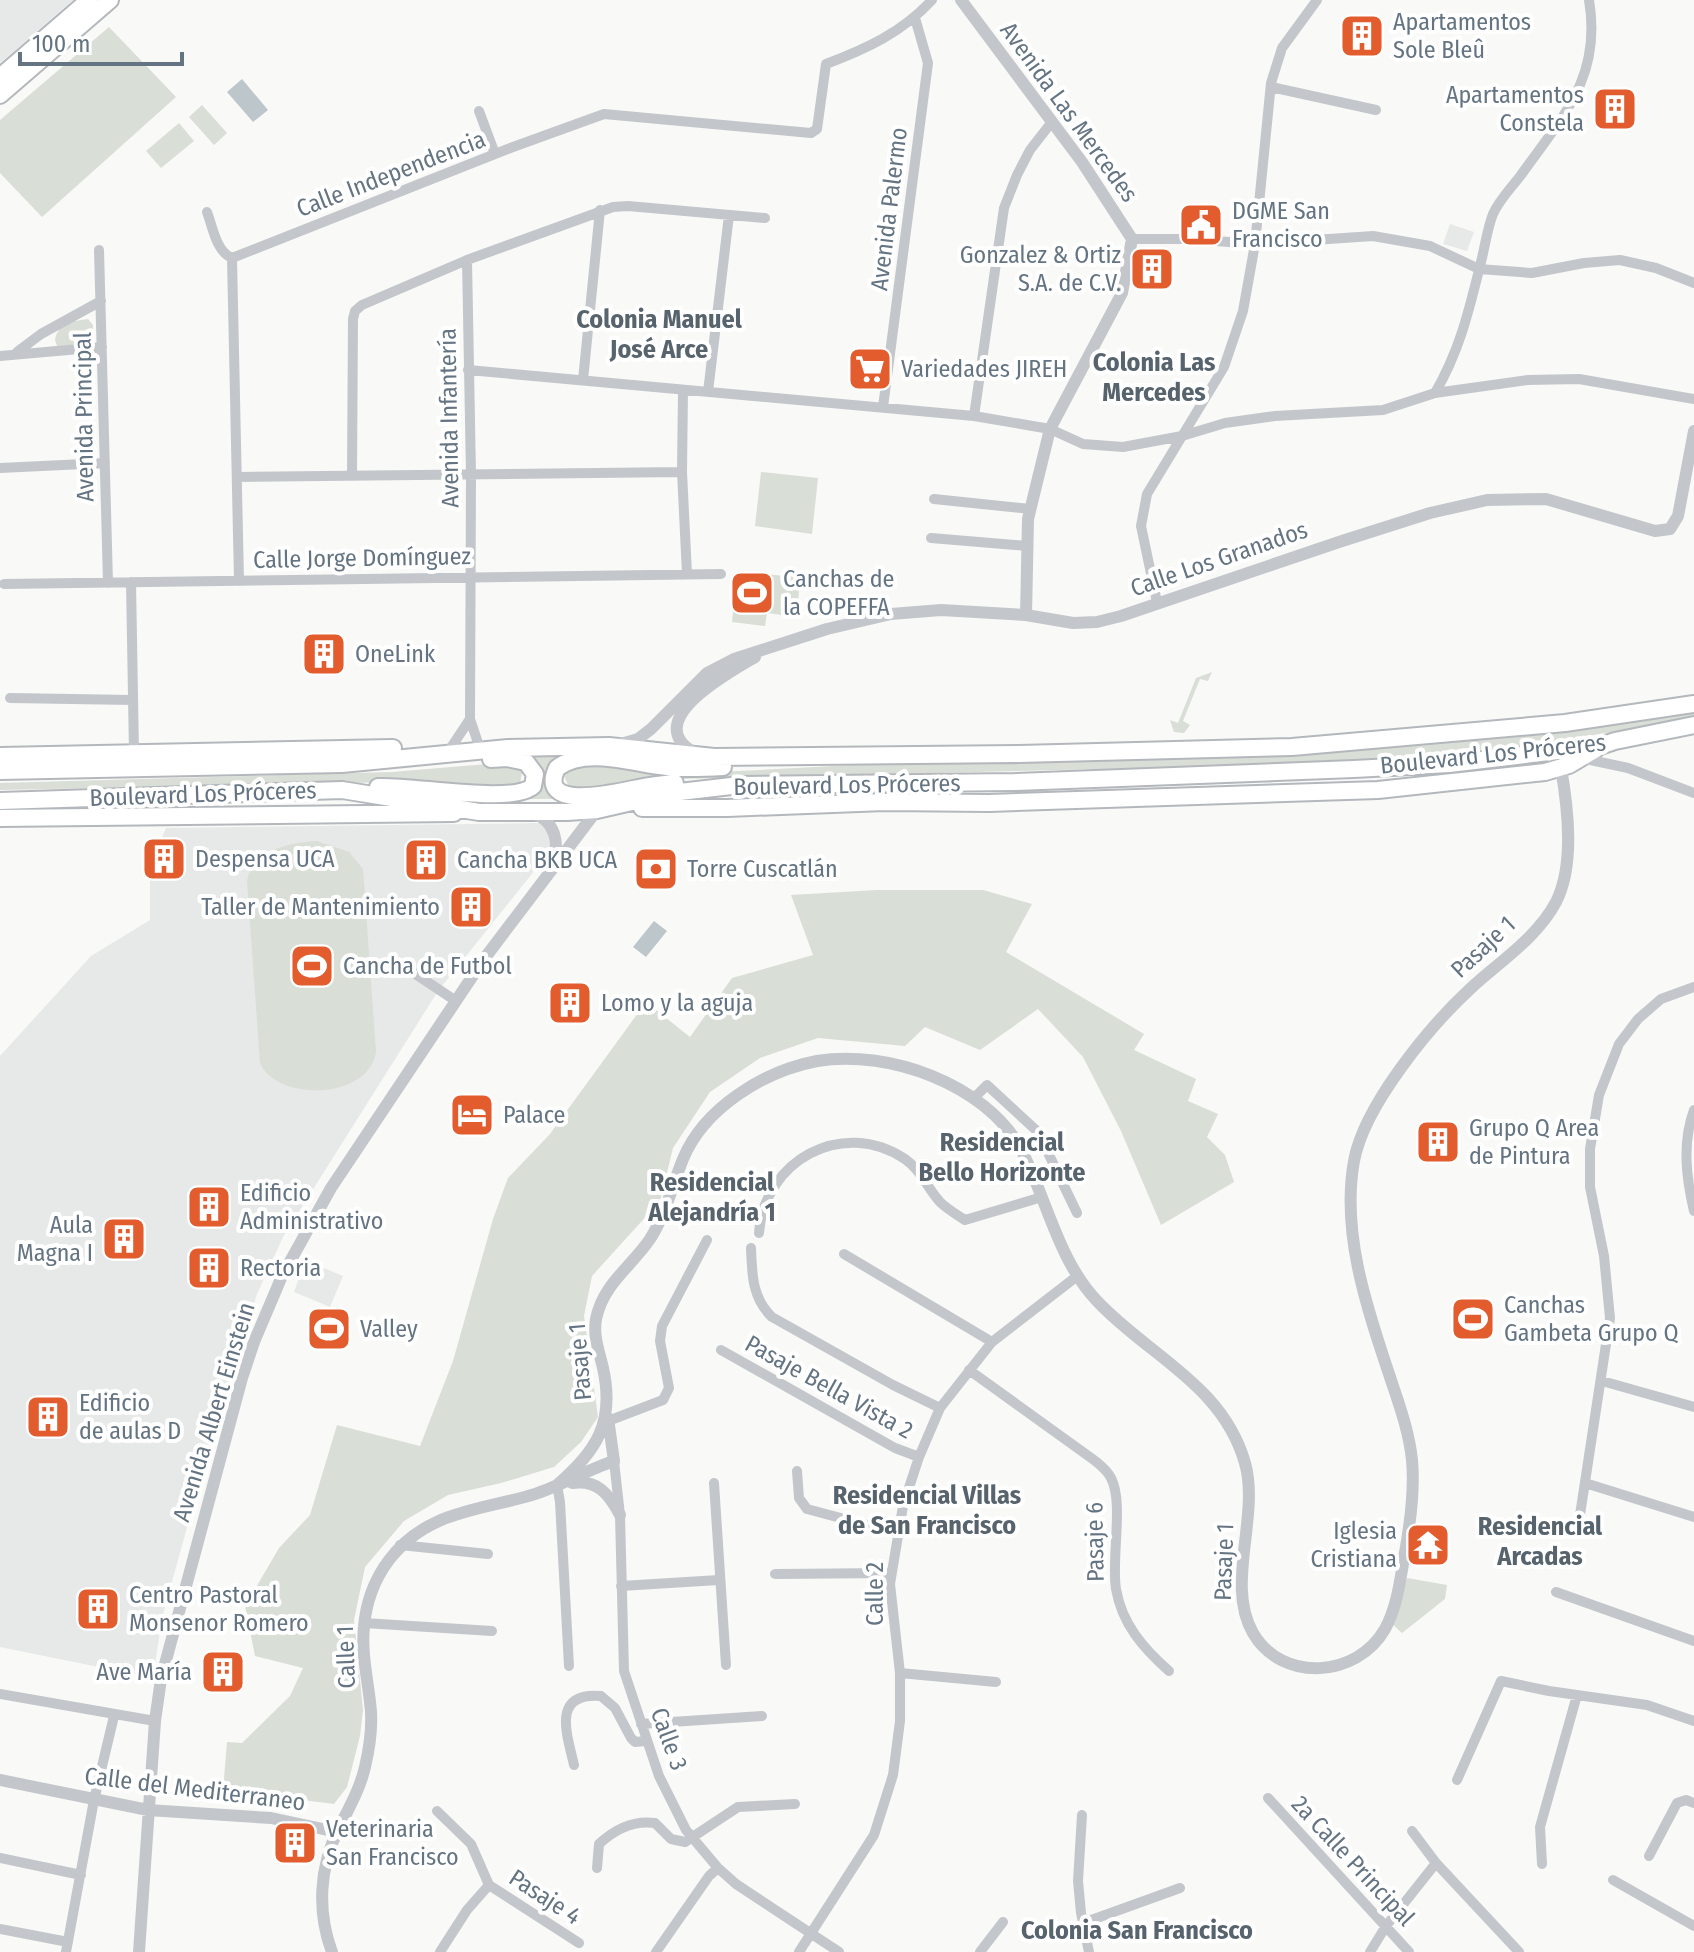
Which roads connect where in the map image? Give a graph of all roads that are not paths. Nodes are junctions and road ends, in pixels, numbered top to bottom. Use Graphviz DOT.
graph roads {
  1 [pos="89,0"];
  2 [pos="110,0"];
  3 [pos="932,0"];
  4 [pos="961,0"];
  5 [pos="1317,0"];
  6 [pos="1589,0"];
  7 [pos="915,18"];
  8 [pos="20,69"];
  9 [pos="0,77"];
  10 [pos="1271,87"];
  11 [pos="0,95"];
  12 [pos="1376,110"];
  13 [pos="479,111"];
  14 [pos="1051,123"];
  15 [pos="495,154"];
  16 [pos="600,210"];
  17 [pos="207,212"];
  18 [pos="729,215"];
  19 [pos="765,218"];
  20 [pos="1132,239"];
  21 [pos="1255,244"];
  22 [pos="99,250"];
  23 [pos="232,258"];
  24 [pos="467,260"];
  25 [pos="1479,269"];
  26 [pos="1694,283"];
  27 [pos="101,301"];
  28 [pos="102,347"];
  29 [pos="15,353"];
  30 [pos="0,356"];
  31 [pos="468,370"];
  32 [pos="1446,373"];
  33 [pos="583,380"];
  34 [pos="1458,388"];
  35 [pos="683,391"];
  36 [pos="708,392"];
  37 [pos="1435,393"];
  38 [pos="1694,399"];
  39 [pos="883,407"];
  40 [pos="974,416"];
  41 [pos="1050,429"];
  42 [pos="1694,431"];
  43 [pos="1182,436"];
  44 [pos="105,463"];
  45 [pos="0,468"];
  46 [pos="682,472"];
  47 [pos="471,474"];
  48 [pos="352,476"];
  49 [pos="238,477"];
  50 [pos="934,499"];
  51 [pos="1030,509"];
  52 [pos="931,538"];
  53 [pos="1027,546"];
  54 [pos="687,574"];
  55 [pos="721,574"];
  56 [pos="471,576"];
  57 [pos="239,581"];
  58 [pos="131,582"];
  59 [pos="108,583"];
  60 [pos="4,584"];
  61 [pos="1157,602"];
  62 [pos="1026,615"];
  63 [pos="778,644"];
  64 [pos="10,698"];
  65 [pos="133,700"];
  66 [pos="1694,701"];
  67 [pos="470,719"];
  68 [pos="1694,725"];
  69 [pos="609,746"];
  70 [pos="1600,746"];
  71 [pos="450,749"];
  72 [pos="477,749"];
  73 [pos="134,753"];
  74 [pos="0,756"];
  75 [pos="816,756"];
  76 [pos="714,757"];
  77 [pos="1581,758"];
  78 [pos="342,764"];
  79 [pos="1561,768"];
  80 [pos="0,771"];
  81 [pos="954,783"];
  82 [pos="740,785"];
  83 [pos="342,790"];
  84 [pos="1694,793"];
  85 [pos="0,801"];
  86 [pos="989,803"];
  87 [pos="597,810"];
  88 [pos="479,812"];
  89 [pos="529,812"];
  90 [pos="0,818"];
  91 [pos="553,868"];
  92 [pos="402,965"];
  93 [pos="1694,987"];
  94 [pos="456,1001"];
  95 [pos="973,1099"];
  96 [pos="1694,1110"];
  97 [pos="1042,1197"];
  98 [pos="1694,1211"];
  99 [pos="1077,1213"];
  100 [pos="759,1233"];
  101 [pos="707,1240"];
  102 [pos="751,1248"];
  103 [pos="844,1254"];
  104 [pos="1076,1277"];
  105 [pos="992,1342"];
  106 [pos="721,1350"];
  107 [pos="969,1370"];
  108 [pos="1602,1381"];
  109 [pos="1694,1405"];
  110 [pos="940,1408"];
  111 [pos="607,1416"];
  112 [pos="919,1457"];
  113 [pos="614,1461"];
  114 [pos="797,1471"];
  115 [pos="714,1483"];
  116 [pos="1585,1483"];
  117 [pos="557,1485"];
  118 [pos="620,1515"];
  119 [pos="1694,1517"];
  120 [pos="1578,1528"];
  121 [pos="897,1533"];
  122 [pos="400,1545"];
  123 [pos="488,1554"];
  124 [pos="891,1573"];
  125 [pos="775,1574"];
  126 [pos="719,1580"];
  127 [pos="621,1586"];
  128 [pos="1556,1592"];
  129 [pos="364,1623"];
  130 [pos="492,1631"];
  131 [pos="1694,1641"];
  132 [pos="726,1665"];
  133 [pos="569,1666"];
  134 [pos="1169,1671"];
  135 [pos="900,1673"];
  136 [pos="996,1682"];
  137 [pos="0,1694"];
  138 [pos="1577,1695"];
  139 [pos="114,1716"];
  140 [pos="762,1716"];
  141 [pos="155,1721"];
  142 [pos="1694,1721"];
  143 [pos="641,1724"];
  144 [pos="646,1741"];
  145 [pos="574,1765"];
  146 [pos="0,1780"];
  147 [pos="1457,1780"];
  148 [pos="1268,1798"];
  149 [pos="94,1800"];
  150 [pos="1694,1803"];
  151 [pos="795,1804"];
  152 [pos="148,1810"];
  153 [pos="437,1811"];
  154 [pos="1082,1815"];
  155 [pos="1412,1831"];
  156 [pos="337,1832"];
  157 [pos="693,1838"];
  158 [pos="1649,1856"];
  159 [pos="0,1858"];
  160 [pos="1436,1863"];
  161 [pos="1542,1864"];
  162 [pos="597,1868"];
  163 [pos="718,1868"];
  164 [pos="81,1875"];
  165 [pos="1613,1880"];
  166 [pos="489,1885"];
  167 [pos="1180,1888"];
  168 [pos="1003,1922"];
  169 [pos="1083,1923"];
  170 [pos="1386,1926"];
  171 [pos="1694,1926"];
  172 [pos="0,1929"];
  173 [pos="810,1934"];
  174 [pos="579,1943"];
  175 [pos="67,1947"];
  176 [pos="139,1952"];
  177 [pos="332,1952"];
  178 [pos="440,1952"];
  179 [pos="656,1952"];
  180 [pos="799,1952"];
  181 [pos="839,1952"];
  182 [pos="980,1952"];
  183 [pos="1089,1952"];
  184 [pos="1370,1952"];
  185 [pos="1409,1952"];
  186 [pos="1519,1952"];
  1 -- 8 [label="highway"];
  2 -- 8 [label="highway"];
  3 -- 7 [label="street"];
  4 -- 14 [label="street, Avenida Las Mercedes"];
  5 -- 10 [label="street"];
  6 -- 25 [label="street"];
  7 -- 15 [label="street, Calle Independencia"];
  7 -- 39 [label="street, Avenida Palermo"];
  8 -- 9 [label="highway"];
  8 -- 11 [label="highway"];
  10 -- 12 [label="street"];
  10 -- 21 [label="street"];
  13 -- 15 [label="street"];
  14 -- 20 [label="street, Avenida Las Mercedes"];
  14 -- 40 [label="street"];
  15 -- 23 [label="street, Calle Independencia"];
  16 -- 18 [label="street"];
  16 -- 24 [label="street"];
  16 -- 33 [label="street"];
  17 -- 23 [label="street"];
  18 -- 19 [label="street"];
  18 -- 36 [label="street"];
  20 -- 21 [label="street"];
  20 -- 41 [label="street, Avenida Las Mercedes"];
  21 -- 25 [label="street"];
  21 -- 43 [label="street"];
  22 -- 27 [label="street, Avenida Principal"];
  23 -- 49 [label="street"];
  24 -- 31 [label="street, Avenida Infantería"];
  24 -- 48 [label="street"];
  25 -- 26 [label="street"];
  25 -- 32 [label="street"];
  27 -- 28 [label="street, Avenida Principal"];
  27 -- 29 [label="street"];
  28 -- 29 [label="street"];
  28 -- 44 [label="street, Avenida Principal"];
  29 -- 30 [label="street"];
  31 -- 33 [label="street"];
  31 -- 47 [label="street, Avenida Infantería"];
  32 -- 34 [label="street"];
  32 -- 37 [label="street"];
  33 -- 35 [label="street"];
  34 -- 37 [label="street"];
  34 -- 38 [label="street"];
  35 -- 36 [label="street"];
  35 -- 46 [label="street"];
  36 -- 39 [label="street"];
  37 -- 43 [label="street"];
  39 -- 40 [label="street"];
  40 -- 41 [label="street"];
  41 -- 43 [label="street"];
  41 -- 51 [label="street, Avenida Las Mercedes"];
  42 -- 61 [label="street, Calle Los Granados"];
  43 -- 61 [label="street"];
  44 -- 45 [label="street"];
  44 -- 59 [label="street, Avenida Principal"];
  46 -- 47 [label="street"];
  46 -- 54 [label="street"];
  47 -- 48 [label="street"];
  47 -- 56 [label="street, Avenida Infantería"];
  48 -- 49 [label="street"];
  49 -- 57 [label="street"];
  50 -- 51 [label="street"];
  51 -- 53 [label="street, Avenida Las Mercedes"];
  52 -- 53 [label="street"];
  53 -- 62 [label="street, Avenida Las Mercedes"];
  54 -- 55 [label="street, Calle Jorge Domínguez"];
  54 -- 56 [label="street, Calle Jorge Domínguez"];
  56 -- 57 [label="street, Calle Jorge Domínguez"];
  56 -- 67 [label="street, Avenida Infantería"];
  57 -- 58 [label="street, Calle Jorge Domínguez"];
  58 -- 59 [label="street, Calle Jorge Domínguez"];
  58 -- 65 [label="street"];
  59 -- 60 [label="street, Calle Jorge Domínguez"];
  61 -- 62 [label="street, Calle Los Granados"];
  62 -- 63 [label="street, Calle Los Granados"];
  63 -- 69 [label="street, Calle Los Granados"];
  63 -- 76 [label="street, Calle Los Granados"];
  64 -- 65 [label="street"];
  65 -- 73 [label="street"];
  66 -- 75 [label="highway, Boulevard Los Próceres"];
  67 -- 71 [label="street"];
  67 -- 72 [label="street, Avenida Infantería"];
  68 -- 70 [label="highway, Boulevard Los Próceres"];
  69 -- 72 [label="highway, Boulevard Los Próceres"];
  69 -- 76 [label="highway, Boulevard Los Próceres"];
  70 -- 77 [label="highway"];
  70 -- 81 [label="highway, Boulevard Los Próceres"];
  71 -- 72 [label="highway"];
  71 -- 73 [label="highway"];
  72 -- 78 [label="highway, Boulevard Los Próceres"];
  73 -- 74 [label="highway"];
  75 -- 76 [label="highway, Boulevard Los Próceres"];
  75 -- 82 [label="highway"];
  77 -- 79 [label="highway"];
  77 -- 84 [label="street"];
  78 -- 80 [label="highway, Boulevard Los Próceres"];
  78 -- 83 [label="highway"];
  79 -- 86 [label="highway"];
  79 -- 104 [label="street, Pasaje 1"];
  81 -- 82 [label="highway, Boulevard Los Próceres"];
  81 -- 86 [label="highway"];
  82 -- 87 [label="highway, Boulevard Los Próceres"];
  83 -- 85 [label="highway, Boulevard Los Próceres"];
  83 -- 88 [label="highway, Boulevard Los Próceres"];
  86 -- 87 [label="highway"];
  87 -- 89 [label="highway, Boulevard Los Próceres"];
  87 -- 91 [label="street, Avenida Albert Einstein"];
  88 -- 89 [label="highway, Boulevard Los Próceres"];
  88 -- 90 [label="highway"];
  89 -- 91 [label="street"];
  91 -- 94 [label="street, Avenida Albert Einstein"];
  92 -- 94 [label="street"];
  93 -- 108 [label="street"];
  94 -- 141 [label="street, Avenida Albert Einstein"];
  95 -- 97 [label="street, Pasaje 1"];
  95 -- 99 [label="street"];
  95 -- 111 [label="street, Pasaje 1"];
  96 -- 98 [label="street"];
  97 -- 100 [label="street"];
  97 -- 104 [label="street, Pasaje 1"];
  101 -- 111 [label="street"];
  102 -- 110 [label="street"];
  103 -- 105 [label="street"];
  104 -- 105 [label="street, Calle 2"];
  105 -- 107 [label="street, Calle 2"];
  106 -- 112 [label="street, Pasaje Bella Vista 2"];
  107 -- 110 [label="street, Calle 2"];
  107 -- 134 [label="street, Pasaje 6"];
  108 -- 109 [label="street"];
  108 -- 116 [label="street"];
  110 -- 112 [label="street, Calle 2"];
  111 -- 113 [label="street"];
  111 -- 117 [label="street"];
  112 -- 121 [label="street, Calle 2"];
  113 -- 117 [label="street, Calle 1"];
  113 -- 118 [label="street, Calle 3"];
  114 -- 121 [label="street"];
  115 -- 126 [label="street"];
  116 -- 119 [label="street"];
  116 -- 120 [label="street"];
  117 -- 118 [label="street"];
  117 -- 122 [label="street, Calle 1"];
  117 -- 133 [label="street"];
  118 -- 127 [label="street, Calle 3"];
  121 -- 124 [label="street, Calle 2"];
  122 -- 123 [label="street"];
  122 -- 129 [label="street, Calle 1"];
  124 -- 125 [label="street"];
  124 -- 135 [label="street, Calle 2"];
  126 -- 127 [label="street"];
  126 -- 132 [label="street"];
  127 -- 143 [label="street, Calle 3"];
  128 -- 131 [label="street"];
  129 -- 130 [label="street"];
  129 -- 156 [label="street, Calle 1"];
  135 -- 136 [label="street"];
  135 -- 173 [label="street, Calle 2"];
  137 -- 139 [label="street"];
  138 -- 142 [label="street"];
  138 -- 147 [label="street"];
  138 -- 161 [label="street"];
  139 -- 141 [label="street"];
  139 -- 149 [label="street"];
  140 -- 143 [label="street"];
  141 -- 152 [label="street, Avenida Albert Einstein"];
  143 -- 144 [label="street, Calle 3"];
  144 -- 145 [label="street"];
  144 -- 157 [label="street, Calle 3"];
  146 -- 149 [label="street, Calle del Mediterraneo"];
  148 -- 170 [label="street, 2a Calle Principal"];
  149 -- 152 [label="street, Calle del Mediterraneo"];
  149 -- 164 [label="street"];
  150 -- 158 [label="street"];
  151 -- 157 [label="street"];
  152 -- 156 [label="street, Calle del Mediterraneo"];
  152 -- 176 [label="street, Avenida Albert Einstein"];
  153 -- 166 [label="street, Pasaje 4"];
  154 -- 169 [label="street"];
  155 -- 160 [label="street"];
  156 -- 177 [label="street, Calle 1"];
  157 -- 162 [label="street"];
  157 -- 163 [label="street, Calle 3"];
  159 -- 164 [label="street"];
  160 -- 170 [label="street"];
  160 -- 186 [label="street"];
  163 -- 173 [label="street, Calle 3"];
  163 -- 179 [label="street"];
  164 -- 175 [label="street"];
  165 -- 171 [label="street"];
  166 -- 174 [label="street, Pasaje 4"];
  166 -- 178 [label="street, Pasaje 4"];
  167 -- 169 [label="street"];
  168 -- 182 [label="street"];
  169 -- 183 [label="street"];
  170 -- 184 [label="street"];
  170 -- 185 [label="street, 2a Calle Principal"];
  172 -- 175 [label="street"];
  173 -- 180 [label="street, Calle 2"];
  173 -- 181 [label="street, Calle 3"];
}
